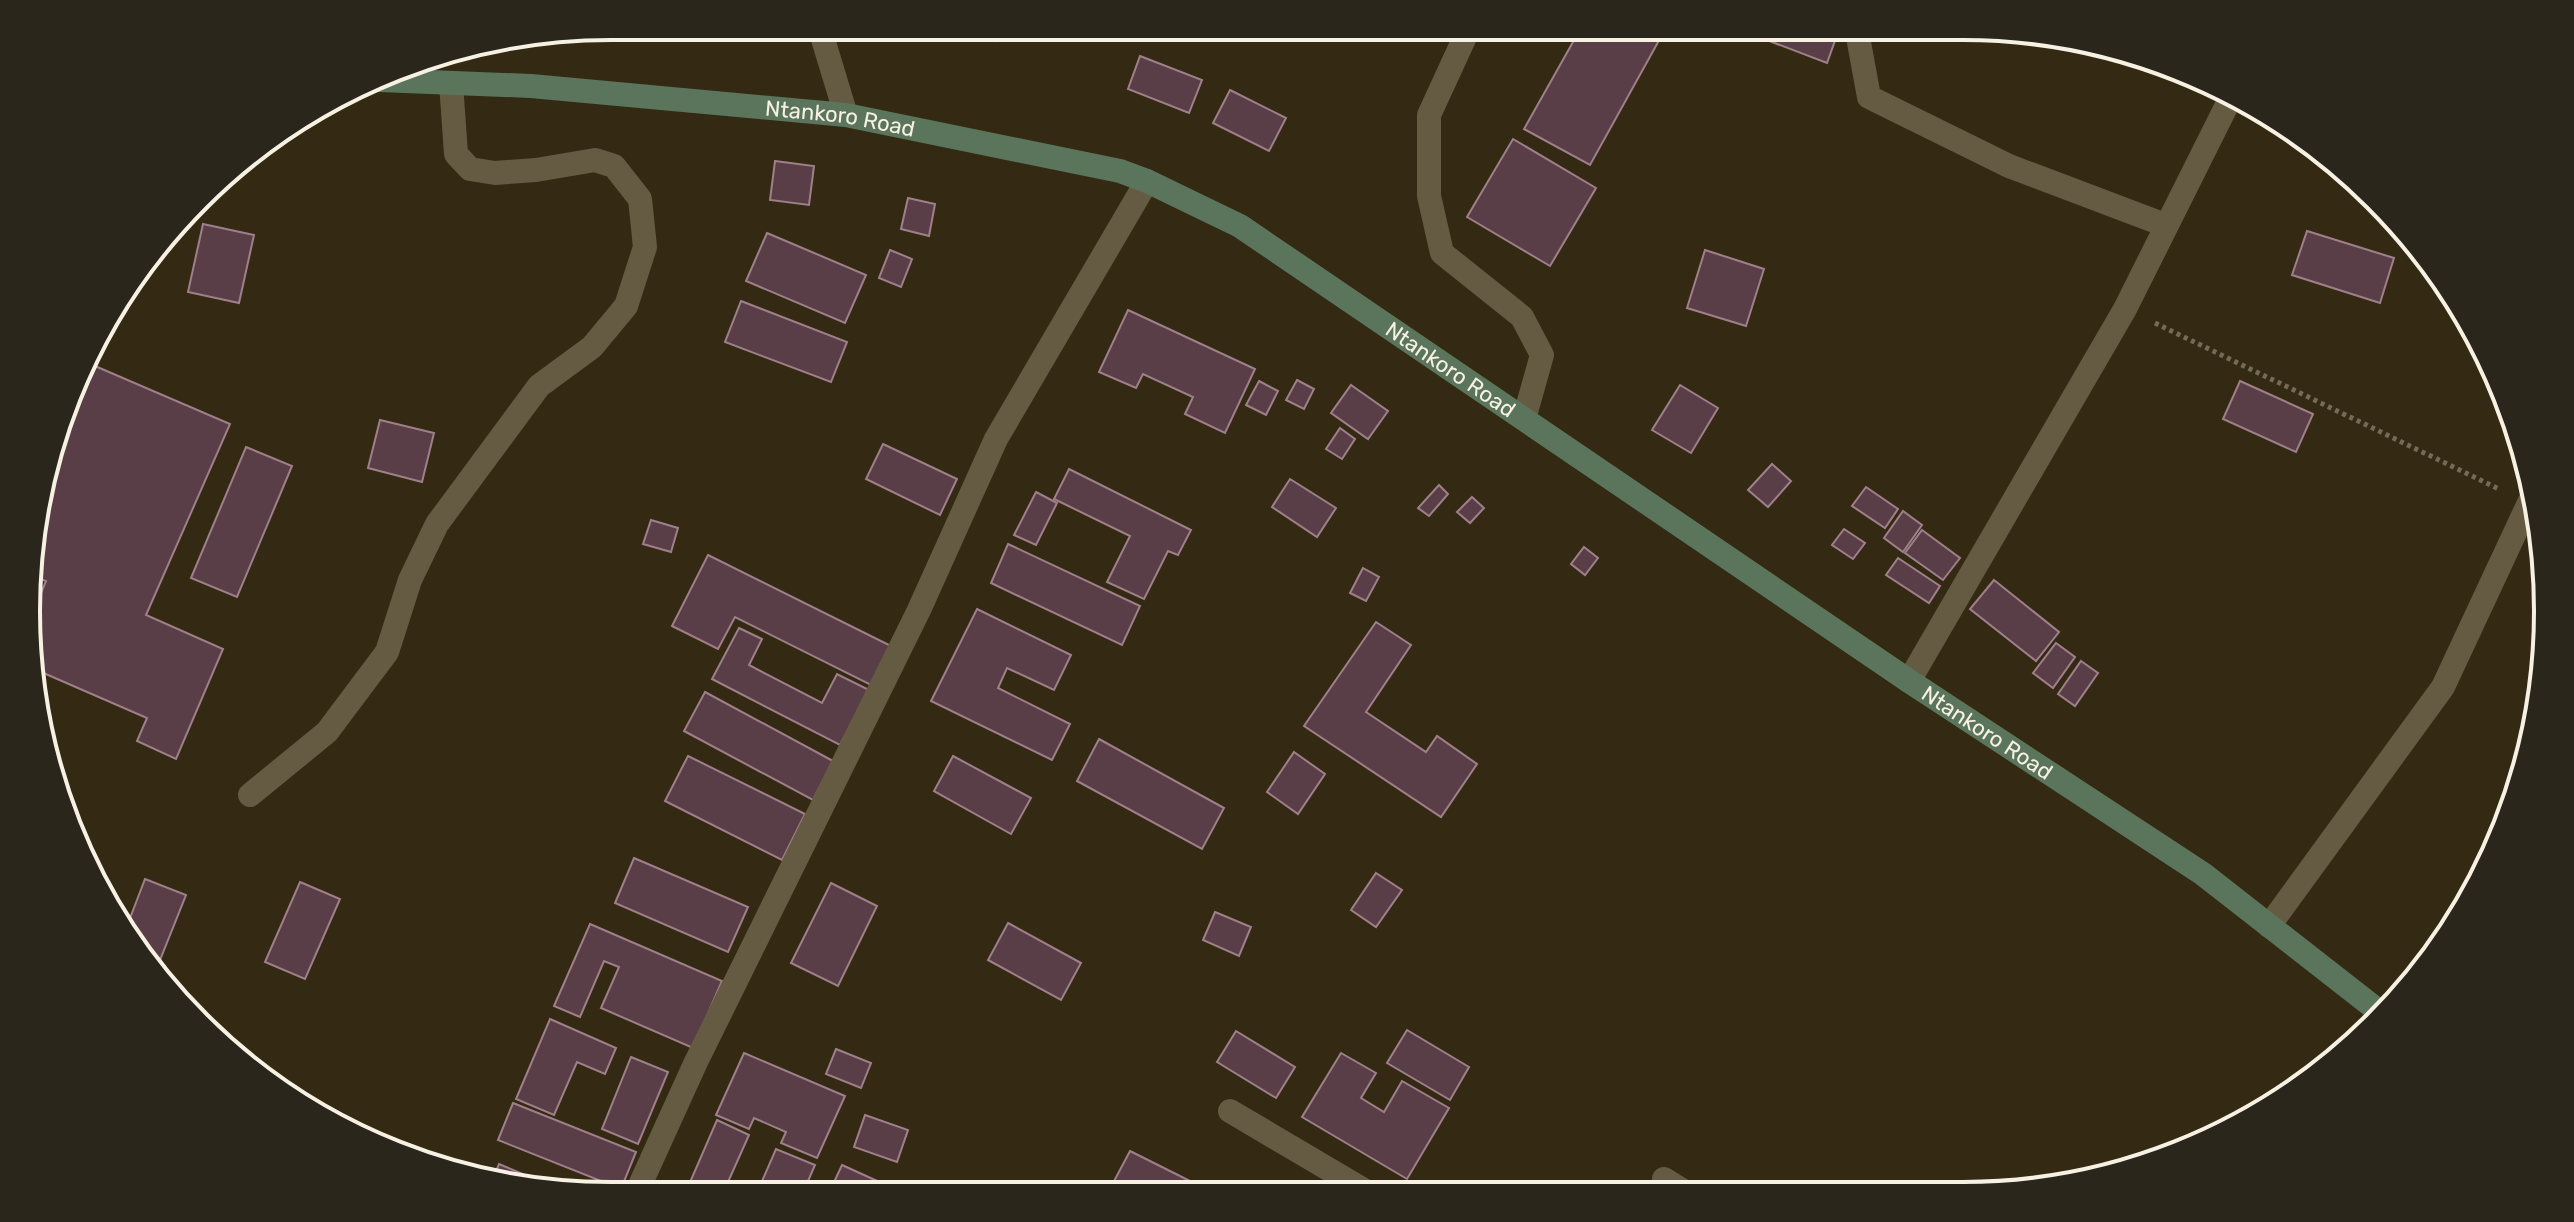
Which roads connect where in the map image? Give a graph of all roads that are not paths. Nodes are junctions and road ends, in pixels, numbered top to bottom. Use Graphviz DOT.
graph roads {
  1 [pos="823,40"];
  2 [pos="1464,40"];
  3 [pos="1859,40"];
  4 [pos="398,81"];
  5 [pos="451,83"];
  6 [pos="2227,105"];
  7 [pos="846,115"];
  8 [pos="1147,181"];
  9 [pos="2165,225"];
  10 [pos="1524,419"];
  11 [pos="2525,512"];
  12 [pos="1909,681"];
  13 [pos="250,795"];
  14 [pos="2269,926"];
  15 [pos="2374,1007"];
  16 [pos="1230,1111"];
  17 [pos="641,1182"];
  18 [pos="1350,1182"];
  1 -- 7 [label="street"];
  2 -- 10 [label="street"];
  3 -- 9 [label="street"];
  4 -- 5 [label="main road, Ntankoro Road"];
  5 -- 7 [label="main road, Ntankoro Road"];
  5 -- 13 [label="street"];
  6 -- 9 [label="street"];
  7 -- 8 [label="main road, Ntankoro Road"];
  8 -- 10 [label="main road, Ntankoro Road"];
  8 -- 17 [label="street"];
  9 -- 12 [label="street"];
  10 -- 12 [label="main road, Ntankoro Road"];
  11 -- 14 [label="street"];
  12 -- 14 [label="main road, Ntankoro Road"];
  14 -- 15 [label="main road, Ntankoro Road"];
  16 -- 18 [label="street"];
}
